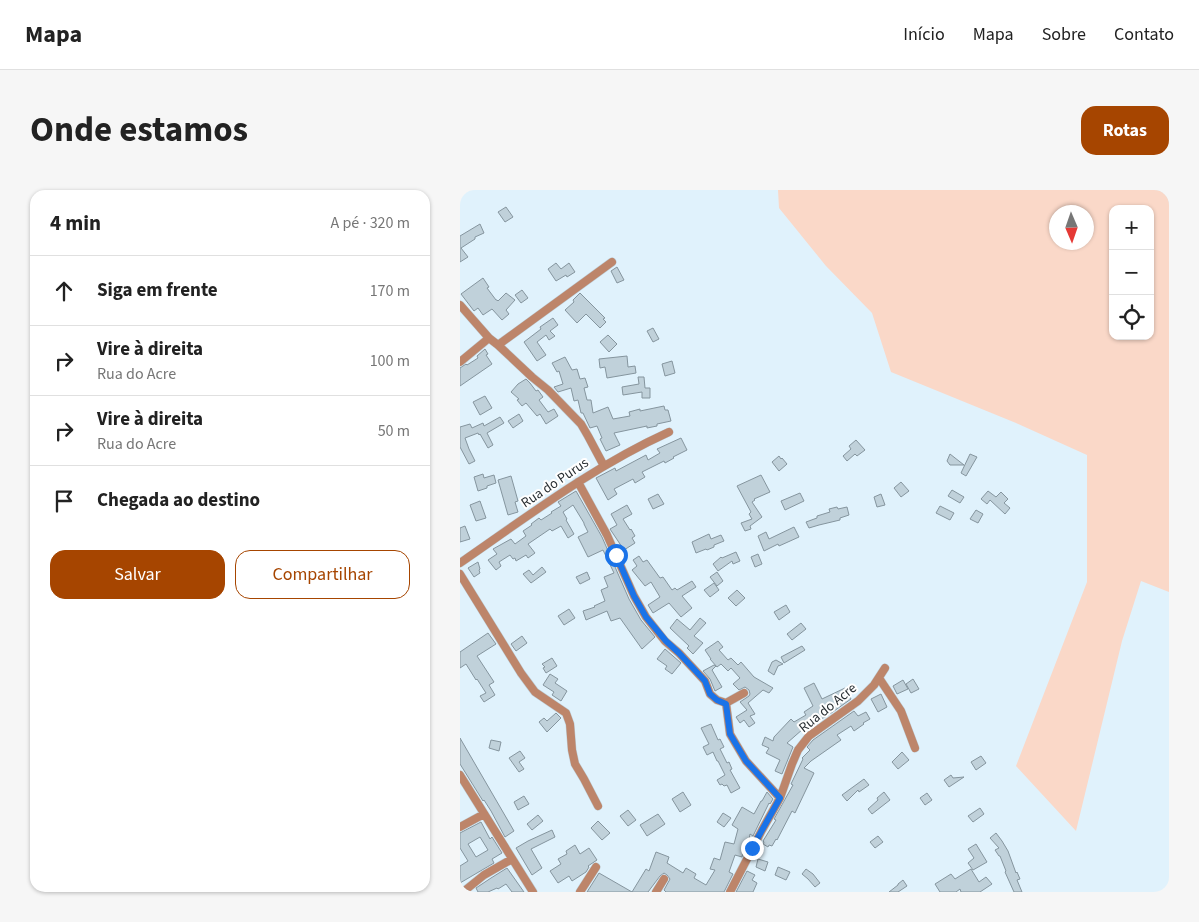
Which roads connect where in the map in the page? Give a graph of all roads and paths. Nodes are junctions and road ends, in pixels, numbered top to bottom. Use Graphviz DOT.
graph roads {
  1 [pos="612,262"];
  2 [pos="460,305"];
  3 [pos="489,338"];
  4 [pos="498,345"];
  5 [pos="460,362"];
  6 [pos="669,432"];
  7 [pos="604,466"];
  8 [pos="578,482"];
  9 [pos="460,563"];
  10 [pos="460,574"];
  11 [pos="884,668"];
  12 [pos="879,678"];
  13 [pos="744,693"];
  14 [pos="726,704"];
  15 [pos="915,748"];
  16 [pos="460,775"];
  17 [pos="780,798"];
  18 [pos="598,806"];
  19 [pos="484,814"];
  20 [pos="460,827"];
  21 [pos="512,859"];
  22 [pos="596,867"];
  23 [pos="664,879"];
  24 [pos="463,892"];
  25 [pos="533,892"];
  26 [pos="580,892"];
  27 [pos="656,892"];
  28 [pos="730,892"];
  1 -- 4 [label="street"];
  2 -- 3 [label="street"];
  3 -- 4 [label="street"];
  3 -- 5 [label="street"];
  4 -- 7 [label="street"];
  6 -- 7 [label="street, Rua do Purus"];
  7 -- 8 [label="street, Rua do Purus"];
  8 -- 9 [label="street, Rua do Purus"];
  8 -- 14 [label="street"];
  10 -- 18 [label="street"];
  11 -- 12 [label="street, Rua do Acre"];
  12 -- 15 [label="street"];
  12 -- 17 [label="street, Rua do Acre"];
  13 -- 14 [label="street"];
  14 -- 17 [label="street"];
  16 -- 19 [label="street"];
  17 -- 28 [label="street, Rua do Acre"];
  19 -- 20 [label="street"];
  19 -- 21 [label="street"];
  21 -- 24 [label="street"];
  21 -- 25 [label="street"];
  22 -- 26 [label="street"];
  23 -- 27 [label="street"];
}
